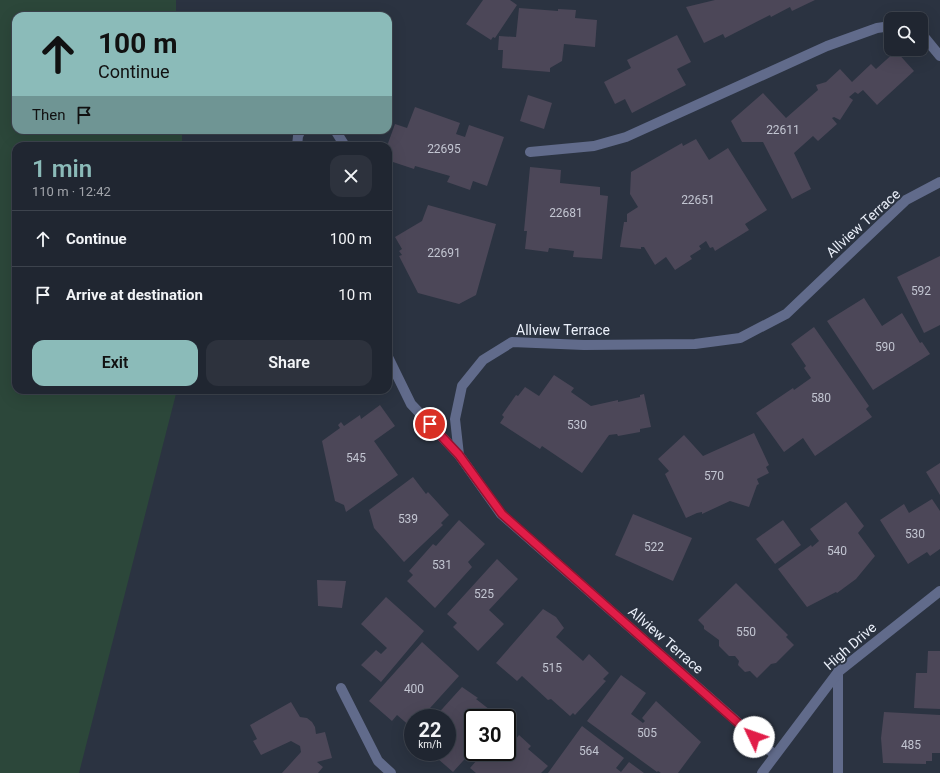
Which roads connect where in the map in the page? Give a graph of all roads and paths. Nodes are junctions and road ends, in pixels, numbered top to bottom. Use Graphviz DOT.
graph roads {
  1 [pos="884,27"];
  2 [pos="928,41"];
  3 [pos="940,56"];
  4 [pos="530,152"];
  5 [pos="940,182"];
  6 [pos="392,365"];
  7 [pos="459,455"];
  8 [pos="940,591"];
  9 [pos="838,672"];
  10 [pos="341,688"];
  11 [pos="775,755"];
  12 [pos="391,773"];
  13 [pos="762,773"];
  14 [pos="838,773"];
  1 -- 4 [label="street"];
  2 -- 3 [label="street"];
  5 -- 7 [label="street, Allview Terrace"];
  6 -- 7 [label="street"];
  7 -- 11 [label="street, Allview Terrace"];
  8 -- 9 [label="street, High Drive"];
  9 -- 11 [label="street, High Drive"];
  9 -- 14 [label="street"];
  10 -- 12 [label="street"];
  11 -- 13 [label="street, High Drive"];
}
